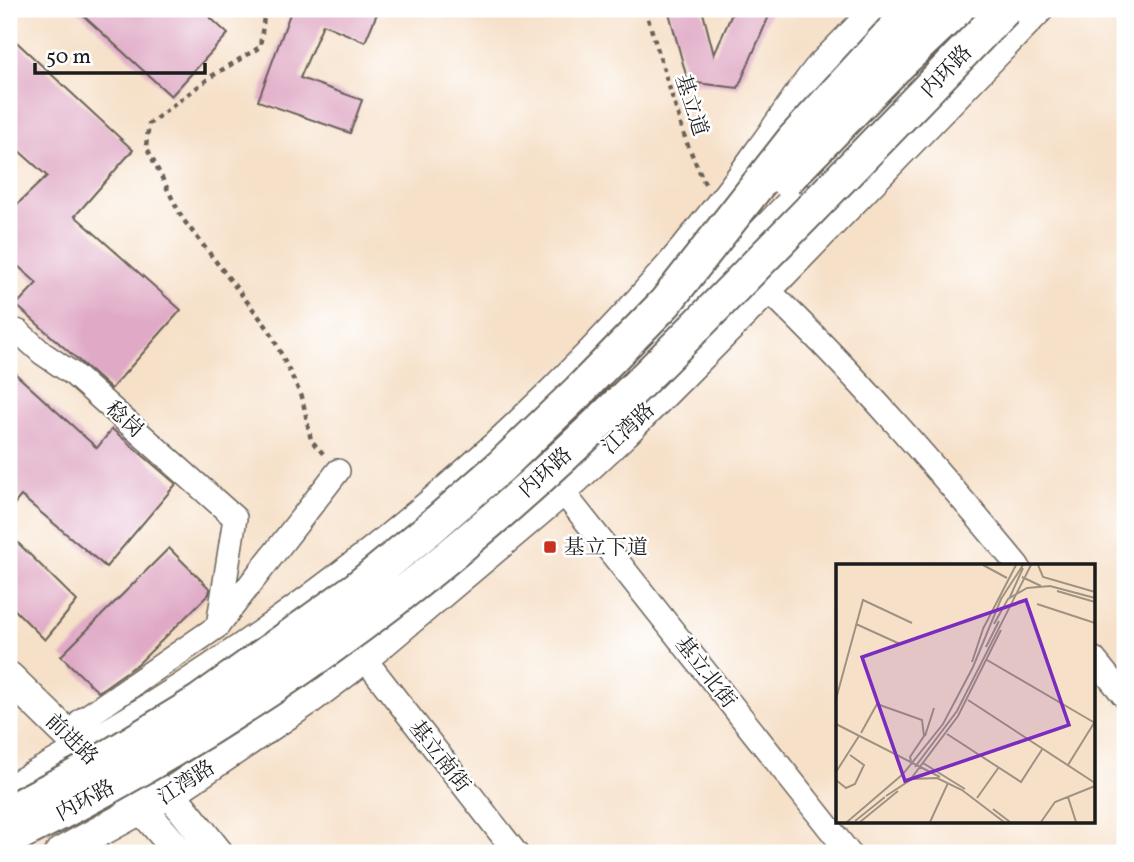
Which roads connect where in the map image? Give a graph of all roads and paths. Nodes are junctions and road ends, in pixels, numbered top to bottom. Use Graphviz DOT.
graph roads {
  1 [pos="265,9"];
  2 [pos="645,9"];
  3 [pos="877,9"];
  4 [pos="913,9"];
  5 [pos="957,9"];
  6 [pos="982,9"];
  7 [pos="1005,9"];
  8 [pos="1038,9"];
  9 [pos="820,68"];
  10 [pos="716,209"];
  11 [pos="735,262"];
  12 [pos="767,289"];
  13 [pos="665,303"];
  14 [pos="9,328"];
  15 [pos="338,471"];
  16 [pos="562,491"];
  17 [pos="1016,564"];
  18 [pos="368,599"];
  19 [pos="218,626"];
  20 [pos="364,658"];
  21 [pos="1096,661"];
  22 [pos="9,677"];
  23 [pos="1125,697"];
  24 [pos="83,750"];
  25 [pos="107,772"];
  26 [pos="9,790"];
  27 [pos="153,796"];
  28 [pos="9,811"];
  29 [pos="9,820"];
  30 [pos="9,839"];
  31 [pos="60,853"];
  32 [pos="180,853"];
  33 [pos="218,853"];
  34 [pos="516,853"];
  35 [pos="849,853"];
  1 -- 15 [label="path"];
  2 -- 10 [label="path, 基立道"];
  3 -- 9 [label="main road, 江湾路"];
  4 -- 13 [label="highway, 内环路, bridge"];
  5 -- 13 [label="highway, bridge"];
  6 -- 11 [label="main road"];
  7 -- 30 [label="highway, 内环路, bridge"];
  8 -- 12 [label="main road, 江湾路"];
  9 -- 10 [label="main road"];
  9 -- 11 [label="main road, 江湾路"];
  10 -- 24 [label="main road"];
  11 -- 18 [label="main road, 江湾路"];
  12 -- 16 [label="main road, 江湾路"];
  12 -- 17 [label="street"];
  13 -- 28 [label="highway, 内环路, bridge"];
  14 -- 19 [label="street, 稔岗"];
  15 -- 19 [label="street"];
  16 -- 20 [label="main road, 江湾路"];
  16 -- 35 [label="street, 基立北街"];
  18 -- 25 [label="main road, 江湾路"];
  18 -- 27 [label="main road"];
  19 -- 24 [label="street"];
  20 -- 27 [label="main road, 江湾路"];
  20 -- 34 [label="street, 基立南街"];
  21 -- 23 [label="street"];
  22 -- 24 [label="main road, 前进路"];
  24 -- 25 [label="main road, 前进路"];
  24 -- 26 [label="main road"];
  25 -- 27 [label="main road, 前进路"];
  25 -- 29 [label="main road, 江湾路"];
  27 -- 31 [label="main road, 江湾路"];
  27 -- 32 [label="main road, 前进路"];
  27 -- 33 [label="main road, 前进路"];
}
